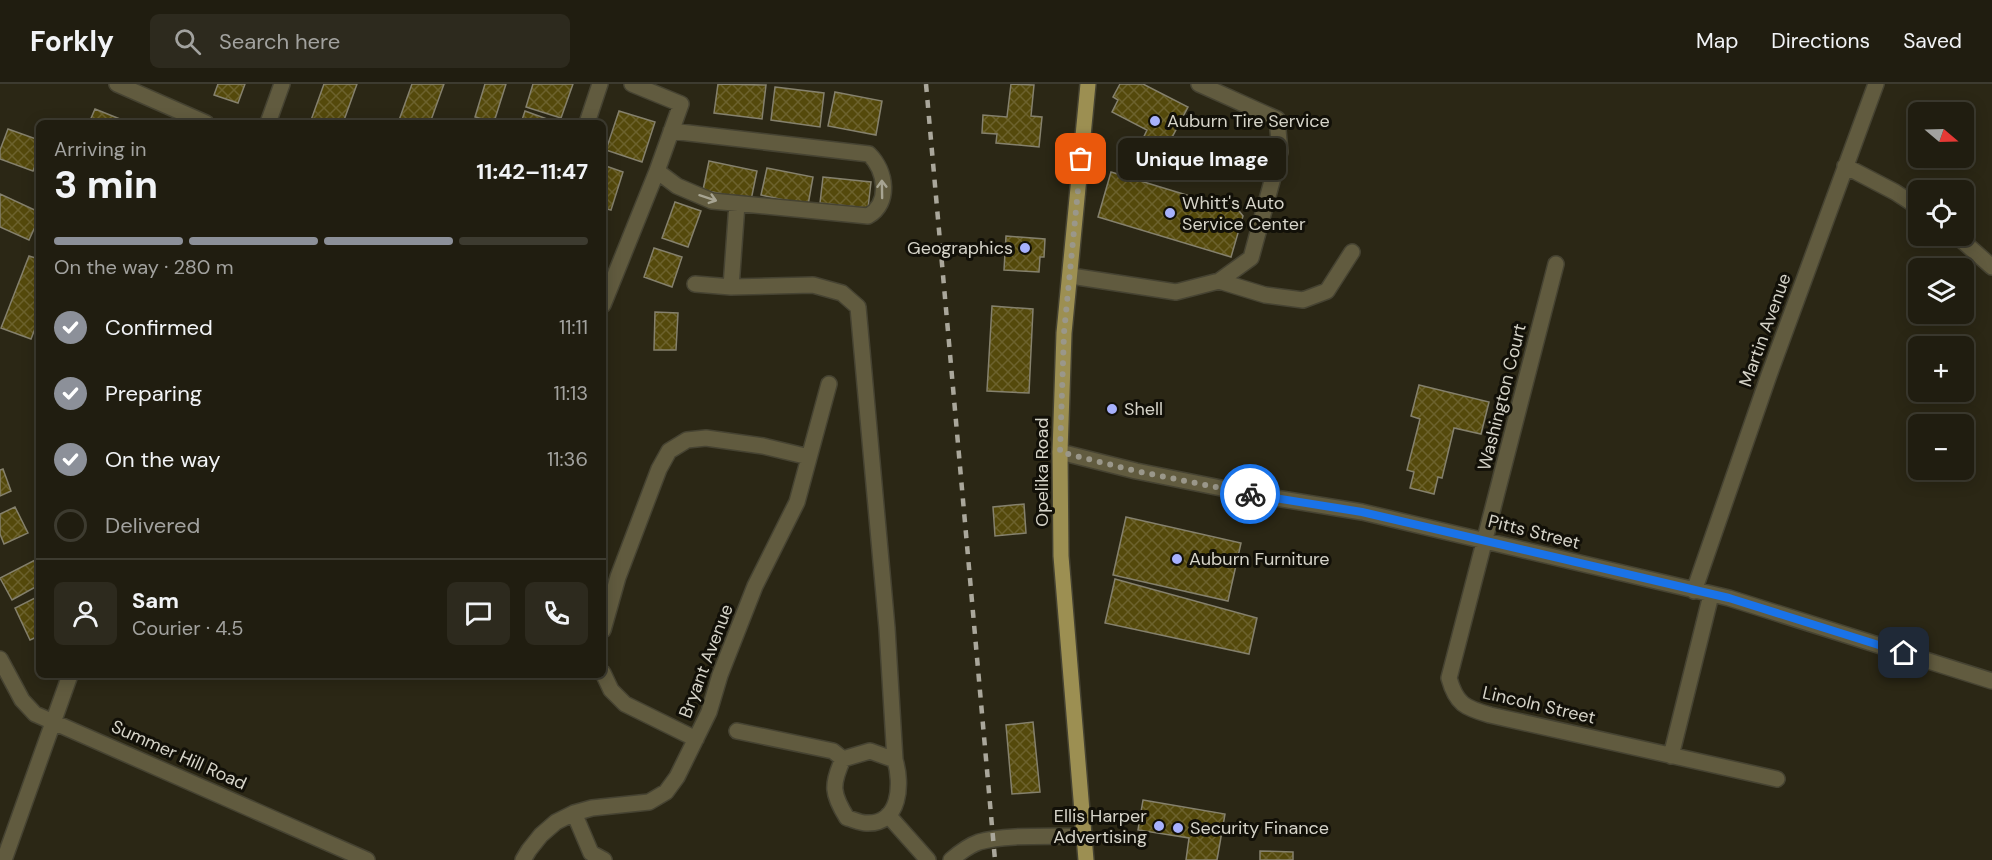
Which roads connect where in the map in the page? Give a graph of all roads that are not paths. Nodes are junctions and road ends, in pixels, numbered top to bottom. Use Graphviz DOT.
graph roads {
  1 [pos="117,84"];
  2 [pos="282,84"];
  3 [pos="600,84"];
  4 [pos="632,84"];
  5 [pos="1089,84"];
  6 [pos="1200,84"];
  7 [pos="1876,84"];
  8 [pos="199,120"];
  9 [pos="269,120"];
  10 [pos="588,120"];
  11 [pos="671,131"];
  12 [pos="1845,166"];
  13 [pos="657,171"];
  14 [pos="1908,200"];
  15 [pos="737,204"];
  16 [pos="1968,246"];
  17 [pos="1352,252"];
  18 [pos="1557,264"];
  19 [pos="1992,267"];
  20 [pos="1071,276"];
  21 [pos="1219,281"];
  22 [pos="695,284"];
  23 [pos="731,287"];
  24 [pos="606,298"];
  25 [pos="829,384"];
  26 [pos="1060,452"];
  27 [pos="809,458"];
  28 [pos="1485,541"];
  29 [pos="1694,591"];
  30 [pos="1711,595"];
  31 [pos="606,619"];
  32 [pos="0,659"];
  33 [pos="69,678"];
  34 [pos="605,678"];
  35 [pos="1992,681"];
  36 [pos="54,721"];
  37 [pos="737,731"];
  38 [pos="696,739"];
  39 [pos="1671,756"];
  40 [pos="843,759"];
  41 [pos="896,760"];
  42 [pos="1777,779"];
  43 [pos="573,813"];
  44 [pos="888,815"];
  45 [pos="1084,836"];
  46 [pos="4,860"];
  47 [pos="367,860"];
  48 [pos="523,860"];
  49 [pos="604,860"];
  50 [pos="928,860"];
  51 [pos="951,860"];
  52 [pos="1086,860"];
  1 -- 8 [label="street"];
  2 -- 9 [label="street"];
  3 -- 10 [label="street"];
  4 -- 11 [label="street"];
  5 -- 20 [label="main road, Opelika Road"];
  6 -- 21 [label="street"];
  7 -- 12 [label="street, Martin Avenue"];
  11 -- 13 [label="street"];
  15 -- 11 [label="street, one-way"];
  12 -- 14 [label="street"];
  12 -- 29 [label="street, Martin Avenue"];
  13 -- 15 [label="street, one-way"];
  13 -- 24 [label="street"];
  15 -- 23 [label="street"];
  16 -- 19 [label="street"];
  17 -- 21 [label="street"];
  18 -- 28 [label="street, Washington Court"];
  20 -- 21 [label="street"];
  20 -- 26 [label="main road, Opelika Road"];
  22 -- 23 [label="street"];
  23 -- 41 [label="street"];
  25 -- 27 [label="street, Bryant Avenue"];
  26 -- 28 [label="street, Pitts Street"];
  26 -- 45 [label="main road, Opelika Road"];
  27 -- 31 [label="street"];
  27 -- 38 [label="street, Bryant Avenue"];
  28 -- 29 [label="street, Pitts Street"];
  28 -- 39 [label="street, Lincoln Street"];
  29 -- 30 [label="street, Pitts Street"];
  30 -- 35 [label="street, Pitts Street"];
  30 -- 39 [label="street"];
  32 -- 36 [label="street, Summer Hill Road"];
  33 -- 36 [label="street"];
  34 -- 38 [label="street"];
  36 -- 46 [label="street"];
  36 -- 47 [label="street, Summer Hill Road"];
  37 -- 40 [label="street"];
  38 -- 43 [label="street, Bryant Avenue"];
  39 -- 42 [label="street, Lincoln Street"];
  40 -- 41 [label="street"];
  40 -- 44 [label="street"];
  41 -- 44 [label="street"];
  43 -- 48 [label="street, Bryant Avenue"];
  43 -- 49 [label="street"];
  44 -- 50 [label="street"];
  45 -- 51 [label="street"];
  45 -- 52 [label="main road, Opelika Road"];
}
